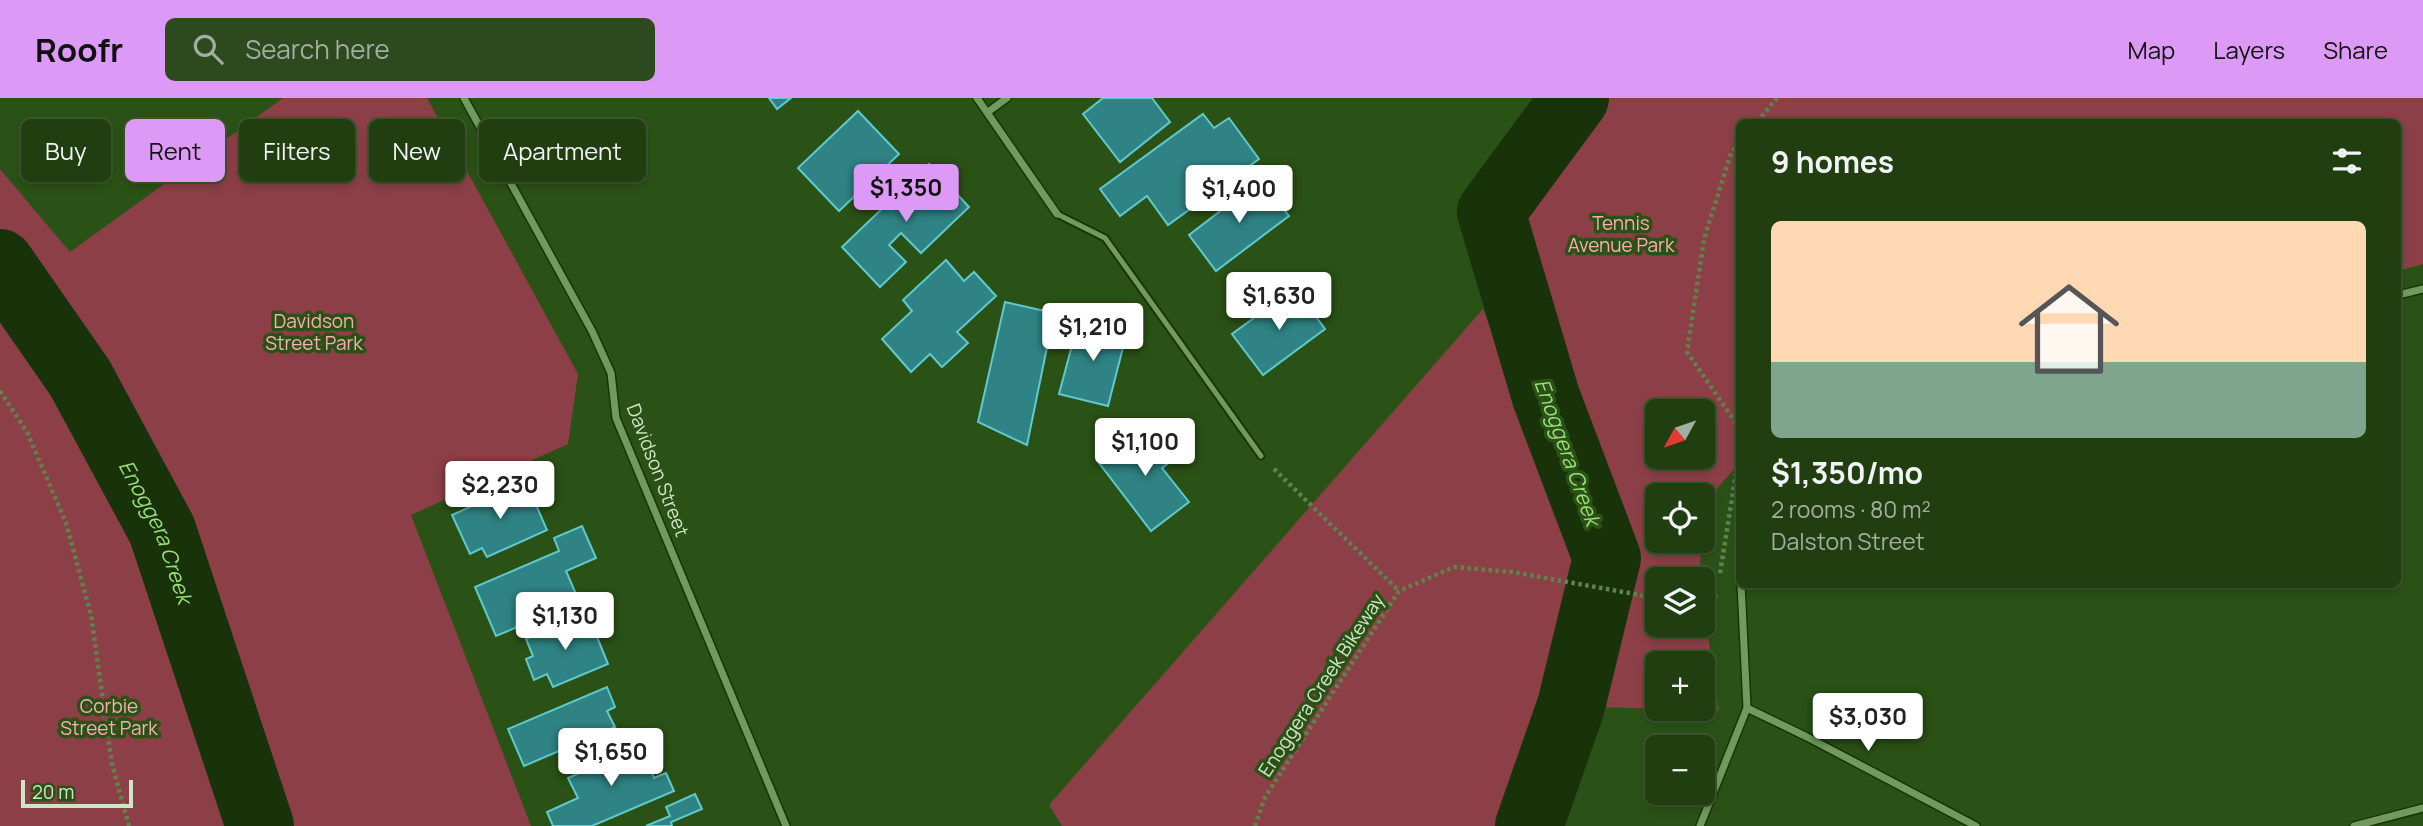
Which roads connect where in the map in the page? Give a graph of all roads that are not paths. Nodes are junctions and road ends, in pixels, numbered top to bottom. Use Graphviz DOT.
graph roads {
  1 [pos="464,98"];
  2 [pos="978,98"];
  3 [pos="1007,98"];
  4 [pos="988,111"];
  5 [pos="1057,214"];
  6 [pos="2423,289"];
  7 [pos="2401,294"];
  8 [pos="1261,456"];
  9 [pos="1741,588"];
  10 [pos="1746,708"];
  11 [pos="2423,808"];
  12 [pos="786,826"];
  13 [pos="1700,826"];
  14 [pos="1976,826"];
  15 [pos="2354,826"];
  1 -- 12 [label="street, Davidson Street"];
  2 -- 4 [label="street"];
  3 -- 4 [label="street"];
  4 -- 5 [label="street"];
  5 -- 8 [label="lane"];
  6 -- 7 [label="street"];
  9 -- 10 [label="street"];
  10 -- 13 [label="street"];
  10 -- 14 [label="street"];
  11 -- 15 [label="street"];
}
